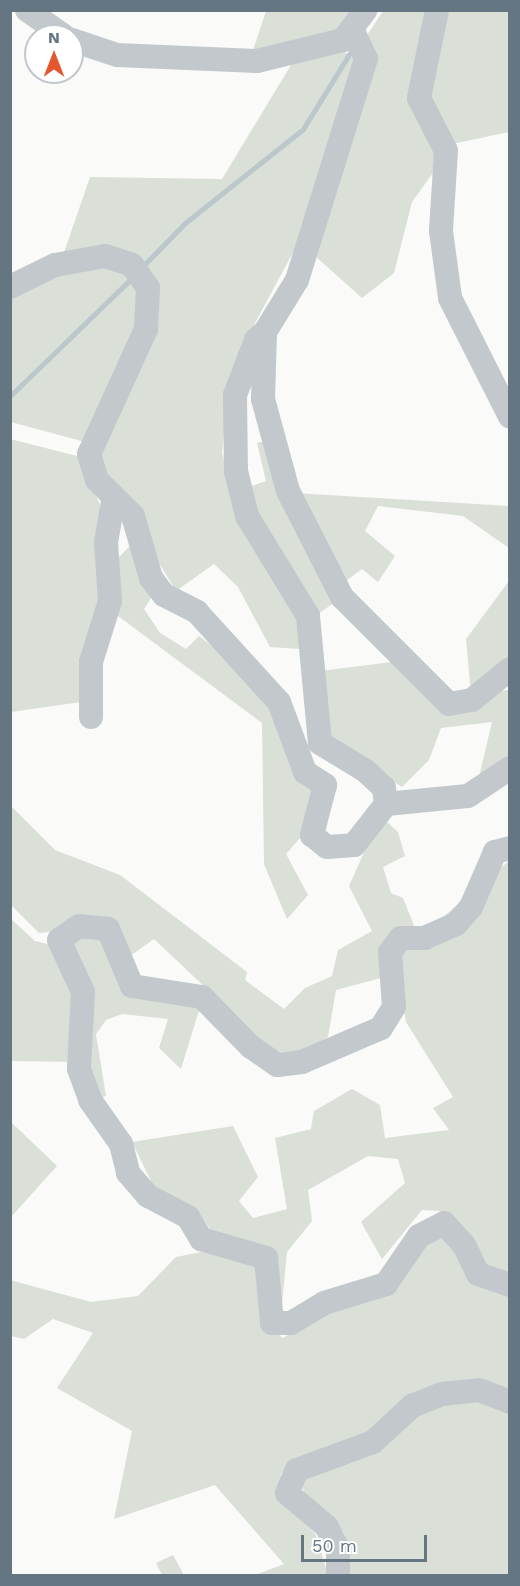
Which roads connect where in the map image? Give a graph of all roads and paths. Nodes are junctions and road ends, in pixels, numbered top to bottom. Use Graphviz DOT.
graph roads {
  1 [pos="27,10"];
  2 [pos="437,10"];
  3 [pos="359,20"];
  4 [pos="47,24"];
  5 [pos="84,44"];
  6 [pos="10,287"];
  7 [pos="266,332"];
  8 [pos="510,417"];
  9 [pos="113,501"];
  10 [pos="510,669"];
  11 [pos="91,717"];
  12 [pos="510,768"];
  13 [pos="386,804"];
  14 [pos="510,848"];
  15 [pos="510,1286"];
  16 [pos="510,1402"];
  17 [pos="338,1575"];
  1 -- 4 [label="street"];
  2 -- 8 [label="street"];
  3 -- 5 [label="street"];
  3 -- 7 [label="street"];
  6 -- 9 [label="street"];
  7 -- 10 [label="street"];
  7 -- 13 [label="street"];
  9 -- 11 [label="street"];
  9 -- 13 [label="street"];
  12 -- 13 [label="street"];
  14 -- 15 [label="street"];
  16 -- 17 [label="street"];
}
